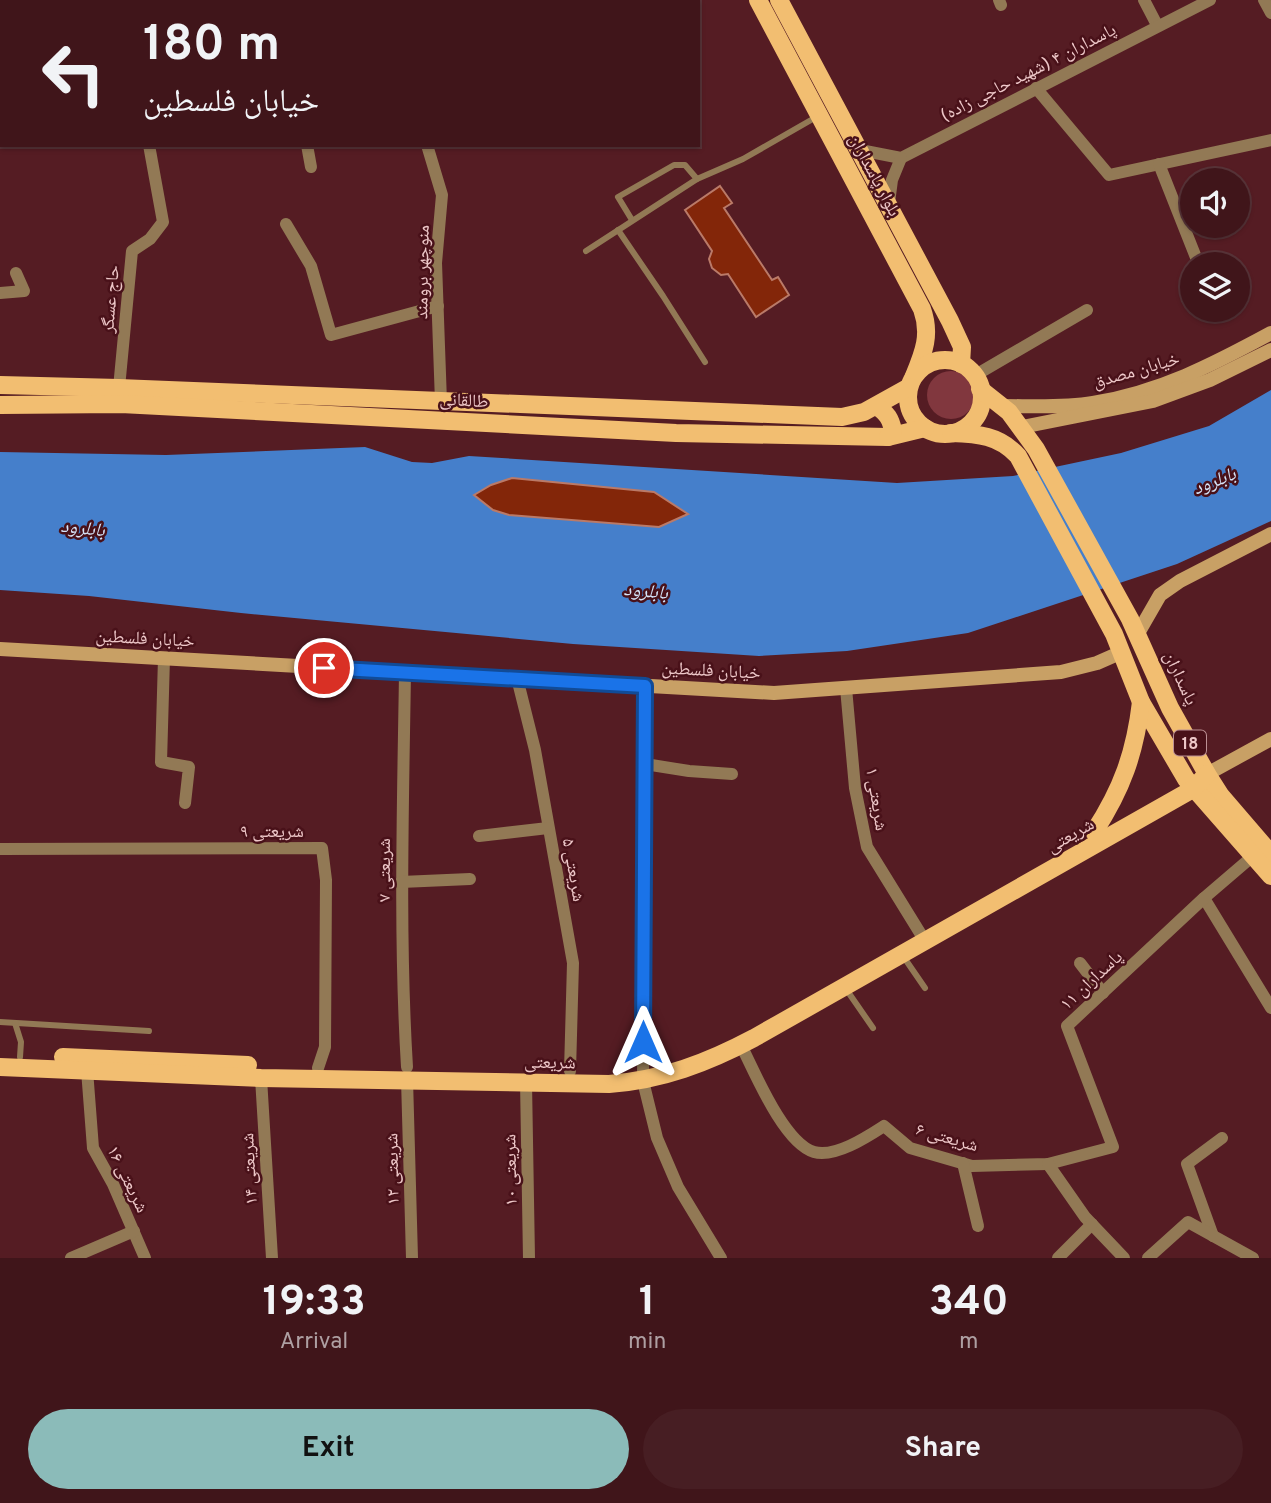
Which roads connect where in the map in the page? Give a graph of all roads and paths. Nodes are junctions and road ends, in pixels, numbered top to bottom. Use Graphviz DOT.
graph roads {
  1 [pos="758,0"];
  2 [pos="779,0"];
  3 [pos="1144,0"];
  4 [pos="1210,0"];
  5 [pos="1264,0"];
  6 [pos="1271,13"];
  7 [pos="1157,25"];
  8 [pos="1036,88"];
  9 [pos="820,115"];
  10 [pos="1271,140"];
  11 [pos="149,147"];
  12 [pos="428,147"];
  13 [pos="308,148"];
  14 [pos="860,150"];
  15 [pos="901,158"];
  16 [pos="1159,164"];
  17 [pos="311,167"];
  18 [pos="698,178"];
  19 [pos="889,203"];
  20 [pos="632,220"];
  21 [pos="286,224"];
  22 [pos="618,230"];
  23 [pos="586,251"];
  24 [pos="1194,252"];
  25 [pos="16,273"];
  26 [pos="0,293"];
  27 [pos="438,306"];
  28 [pos="1087,310"];
  29 [pos="1271,332"];
  30 [pos="1271,350"];
  31 [pos="705,362"];
  32 [pos="972,376"];
  33 [pos="912,381"];
  34 [pos="0,385"];
  35 [pos="119,388"];
  36 [pos="441,402"];
  37 [pos="0,405"];
  38 [pos="876,406"];
  39 [pos="1002,406"];
  40 [pos="1022,427"];
  41 [pos="925,428"];
  42 [pos="951,433"];
  43 [pos="888,437"];
  44 [pos="1271,534"];
  45 [pos="1134,627"];
  46 [pos="0,649"];
  47 [pos="1122,652"];
  48 [pos="164,658"];
  49 [pos="405,673"];
  50 [pos="517,678"];
  51 [pos="645,686"];
  52 [pos="846,688"];
  53 [pos="1141,702"];
  54 [pos="1271,739"];
  55 [pos="645,764"];
  56 [pos="732,774"];
  57 [pos="1207,774"];
  58 [pos="1189,784"];
  59 [pos="185,803"];
  60 [pos="548,828"];
  61 [pos="1094,832"];
  62 [pos="479,836"];
  63 [pos="0,849"];
  64 [pos="1271,855"];
  65 [pos="1253,856"];
  66 [pos="1271,876"];
  67 [pos="470,878"];
  68 [pos="401,882"];
  69 [pos="1204,898"];
  70 [pos="921,937"];
  71 [pos="902,954"];
  72 [pos="1080,963"];
  73 [pos="844,987"];
  74 [pos="925,988"];
  75 [pos="1103,993"];
  76 [pos="1271,1008"];
  77 [pos="0,1022"];
  78 [pos="15,1023"];
  79 [pos="873,1028"];
  80 [pos="149,1031"];
  81 [pos="741,1045"];
  82 [pos="0,1056"];
  83 [pos="20,1057"];
  84 [pos="0,1067"];
  85 [pos="318,1068"];
  86 [pos="87,1070"];
  87 [pos="570,1071"];
  88 [pos="407,1073"];
  89 [pos="643,1075"];
  90 [pos="261,1077"];
  91 [pos="526,1082"];
  92 [pos="1222,1138"];
  93 [pos="963,1163"];
  94 [pos="1048,1164"];
  95 [pos="1092,1224"];
  96 [pos="978,1226"];
  97 [pos="134,1231"];
  98 [pos="1213,1236"];
  99 [pos="71,1258"];
  100 [pos="145,1258"];
  101 [pos="272,1258"];
  102 [pos="412,1258"];
  103 [pos="528,1258"];
  104 [pos="721,1258"];
  105 [pos="1058,1258"];
  106 [pos="1125,1258"];
  107 [pos="1148,1258"];
  108 [pos="1253,1258"];
  1 -- 9 [label="main road, بلوار پاسداران"];
  2 -- 14 [label="main road, بلوار پاسداران"];
  3 -- 7 [label="street"];
  4 -- 7 [label="street, پاسداران ۴ (شهید حاجی زاده)"];
  5 -- 6 [label="street"];
  7 -- 8 [label="street, پاسداران ۴ (شهید حاجی زاده)"];
  8 -- 15 [label="street, پاسداران ۴ (شهید حاجی زاده)"];
  8 -- 16 [label="street"];
  9 -- 18 [label="lane"];
  9 -- 33 [label="main road, بلوار پاسداران"];
  10 -- 16 [label="street"];
  11 -- 35 [label="street, حاج عسگر"];
  12 -- 27 [label="street, منوچهر برومند"];
  13 -- 17 [label="street"];
  14 -- 15 [label="street"];
  14 -- 19 [label="main road, بلوار پاسداران"];
  15 -- 19 [label="street"];
  16 -- 24 [label="street"];
  18 -- 20 [label="lane"];
  18 -- 20 [label="lane"];
  19 -- 32 [label="main road, بلوار پاسداران"];
  20 -- 22 [label="lane"];
  21 -- 27 [label="street"];
  22 -- 23 [label="lane"];
  22 -- 31 [label="lane"];
  25 -- 26 [label="street"];
  27 -- 36 [label="street, منوچهر برومند"];
  28 -- 32 [label="street"];
  29 -- 39 [label="main road, خیابان مصدق"];
  30 -- 40 [label="main road, خیابان مصدق"];
  32 -- 33 [label="main road"];
  32 -- 39 [label="main road"];
  32 -- 42 [label="main road"];
  33 -- 38 [label="main road, طالقانی"];
  33 -- 41 [label="main road"];
  34 -- 35 [label="main road, طالقانی"];
  35 -- 36 [label="main road, طالقانی"];
  36 -- 38 [label="main road, طالقانی"];
  37 -- 43 [label="main road, طالقانی"];
  38 -- 43 [label="main road"];
  39 -- 40 [label="main road"];
  40 -- 45 [label="main road"];
  41 -- 42 [label="main road"];
  41 -- 43 [label="main road, طالقانی"];
  42 -- 47 [label="main road"];
  44 -- 45 [label="main road"];
  45 -- 57 [label="main road, پاسداران / 18"];
  46 -- 48 [label="main road, خیابان فلسطین"];
  47 -- 52 [label="main road, خیابان فلسطین"];
  47 -- 53 [label="main road, 18"];
  48 -- 49 [label="main road, خیابان فلسطین"];
  48 -- 59 [label="street"];
  49 -- 50 [label="main road, خیابان فلسطین"];
  49 -- 68 [label="street, شریعتی ۷"];
  50 -- 51 [label="main road, خیابان فلسطین"];
  50 -- 60 [label="street, شریعتی ۵"];
  51 -- 52 [label="main road, خیابان فلسطین"];
  51 -- 55 [label="street"];
  52 -- 70 [label="street, شریعتی ۱"];
  53 -- 58 [label="main road, 18"];
  53 -- 61 [label="main road"];
  54 -- 57 [label="main road"];
  55 -- 56 [label="street"];
  55 -- 89 [label="street"];
  57 -- 58 [label="main road"];
  57 -- 64 [label="main road, پاسداران / 18"];
  58 -- 61 [label="main road, شریعتی"];
  58 -- 65 [label="main road, 18"];
  58 -- 70 [label="main road, شریعتی"];
  60 -- 62 [label="street"];
  60 -- 87 [label="street, شریعتی ۵"];
  61 -- 70 [label="main road, شریعتی"];
  63 -- 85 [label="street, شریعتی ۹"];
  65 -- 66 [label="main road, 18"];
  65 -- 69 [label="street, پاسداران ۱۱"];
  67 -- 68 [label="street"];
  68 -- 88 [label="street, شریعتی ۷"];
  69 -- 75 [label="street, پاسداران ۱۱"];
  69 -- 76 [label="street"];
  70 -- 71 [label="main road, شریعتی"];
  70 -- 89 [label="main road, شریعتی"];
  71 -- 73 [label="main road, شریعتی"];
  71 -- 74 [label="lane"];
  72 -- 75 [label="street"];
  73 -- 79 [label="lane"];
  73 -- 81 [label="main road, شریعتی"];
  75 -- 94 [label="street, پاسداران ۱۱"];
  77 -- 78 [label="lane"];
  78 -- 80 [label="lane"];
  78 -- 83 [label="lane"];
  81 -- 89 [label="main road, شریعتی"];
  81 -- 93 [label="street, شریعتی ۶"];
  82 -- 83 [label="main road, شریعتی"];
  83 -- 85 [label="main road, شریعتی"];
  84 -- 86 [label="main road, شریعتی"];
  85 -- 88 [label="main road, شریعتی"];
  86 -- 90 [label="main road, شریعتی"];
  86 -- 97 [label="street, شریعتی ۱۶"];
  87 -- 88 [label="main road, شریعتی"];
  87 -- 89 [label="main road, شریعتی"];
  88 -- 90 [label="main road, شریعتی"];
  88 -- 91 [label="main road, شریعتی"];
  88 -- 102 [label="street, شریعتی ۱۲"];
  89 -- 91 [label="main road, شریعتی"];
  89 -- 104 [label="street"];
  90 -- 101 [label="street, شریعتی ۱۴"];
  91 -- 103 [label="street, شریعتی ۱۰"];
  92 -- 98 [label="street"];
  93 -- 94 [label="street, شریعتی ۶"];
  93 -- 96 [label="street"];
  94 -- 95 [label="street"];
  95 -- 105 [label="street"];
  95 -- 106 [label="street"];
  97 -- 99 [label="street"];
  97 -- 100 [label="street, شریعتی ۱۶"];
  98 -- 107 [label="street"];
  98 -- 108 [label="street"];
}
